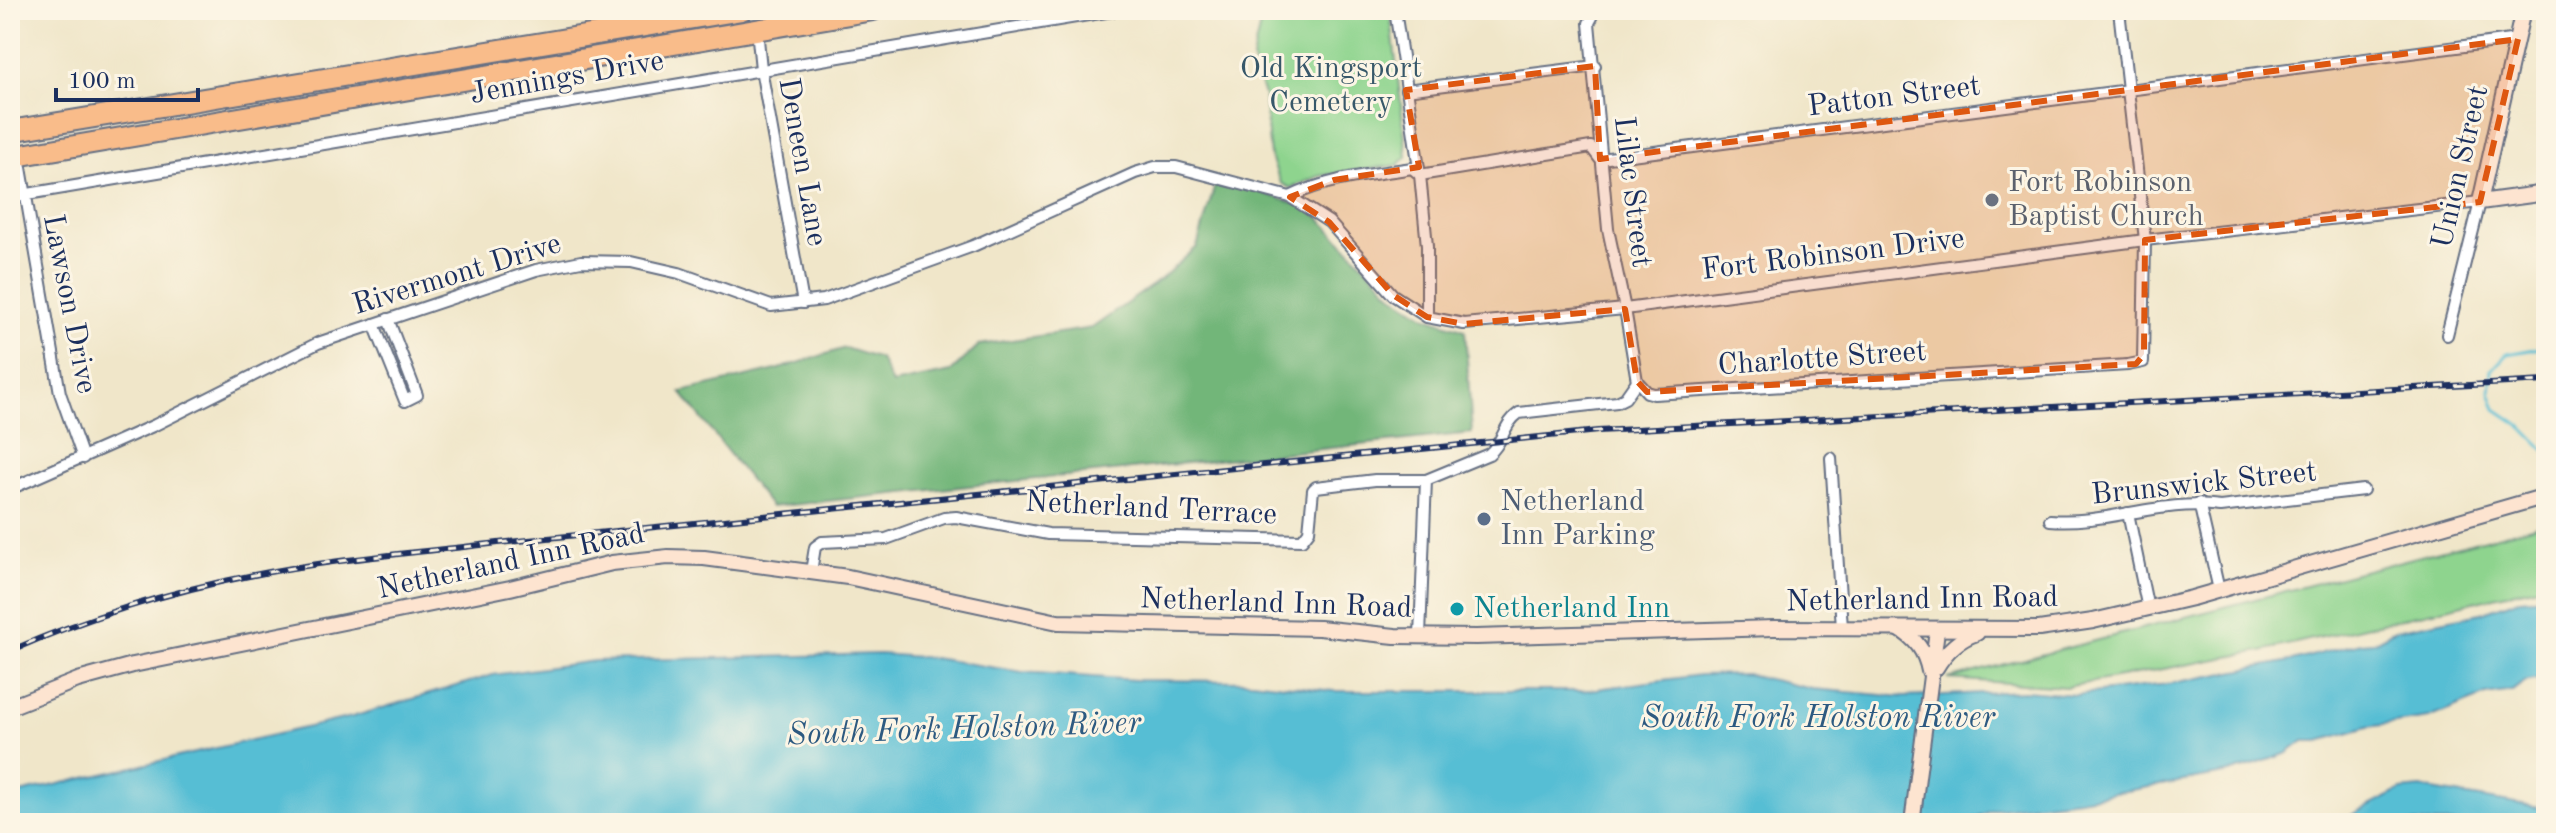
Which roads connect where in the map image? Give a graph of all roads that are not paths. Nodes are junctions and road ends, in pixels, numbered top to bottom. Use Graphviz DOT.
graph roads {
  1 [pos="742,10"];
  2 [pos="873,10"];
  3 [pos="1118,10"];
  4 [pos="1395,10"];
  5 [pos="1596,10"];
  6 [pos="2119,10"];
  7 [pos="2523,10"];
  8 [pos="756,20"];
  9 [pos="2518,39"];
  10 [pos="1595,66"];
  11 [pos="761,69"];
  12 [pos="1406,90"];
  13 [pos="2128,90"];
  14 [pos="10,107"];
  15 [pos="12,131"];
  16 [pos="14,156"];
  17 [pos="1600,159"];
  18 [pos="1176,167"];
  19 [pos="1420,175"];
  20 [pos="2546,193"];
  21 [pos="25,195"];
  22 [pos="10,197"];
  23 [pos="1290,197"];
  24 [pos="2480,202"];
  25 [pos="2145,240"];
  26 [pos="803,303"];
  27 [pos="1625,309"];
  28 [pos="1427,317"];
  29 [pos="388,319"];
  30 [pos="374,324"];
  31 [pos="2447,335"];
  32 [pos="1637,381"];
  33 [pos="83,458"];
  34 [pos="1831,458"];
  35 [pos="1426,480"];
  36 [pos="10,489"];
  37 [pos="2363,490"];
  38 [pos="2546,496"];
  39 [pos="2199,503"];
  40 [pos="2128,513"];
  41 [pos="2050,520"];
  42 [pos="811,572"];
  43 [pos="2219,590"];
  44 [pos="2148,609"];
  45 [pos="1842,628"];
  46 [pos="1899,629"];
  47 [pos="1937,630"];
  48 [pos="1987,631"];
  49 [pos="1420,636"];
  50 [pos="1933,667"];
  51 [pos="10,707"];
  52 [pos="1912,823"];
  1 -- 15 [label="highway"];
  2 -- 8 [label="highway"];
  3 -- 11 [label="street, Jennings Drive"];
  4 -- 12 [label="street"];
  5 -- 10 [label="street, Lilac Street"];
  6 -- 13 [label="street"];
  7 -- 9 [label="main road, Union Street"];
  8 -- 11 [label="street, Deneen Lane"];
  8 -- 16 [label="highway"];
  9 -- 13 [label="street, Patton Street"];
  9 -- 24 [label="main road, Union Street"];
  10 -- 12 [label="street"];
  10 -- 17 [label="street, Lilac Street"];
  11 -- 21 [label="street, Jennings Drive"];
  11 -- 26 [label="street, Deneen Lane"];
  12 -- 19 [label="street"];
  13 -- 17 [label="street, Patton Street"];
  13 -- 25 [label="street"];
  14 -- 15 [label="street"];
  15 -- 16 [label="highway"];
  16 -- 21 [label="street, Lawson Drive"];
  17 -- 19 [label="street, Patton Street"];
  17 -- 27 [label="street, Lilac Street"];
  18 -- 23 [label="street, Fort Robinson Drive"];
  18 -- 26 [label="street, Rivermont Drive"];
  19 -- 23 [label="street, Patton Street"];
  19 -- 28 [label="street"];
  20 -- 24 [label="main road, Fort Robinson Drive"];
  21 -- 22 [label="street, Jennings Drive"];
  21 -- 33 [label="street, Lawson Drive"];
  23 -- 28 [label="street, Fort Robinson Drive"];
  24 -- 25 [label="street, Fort Robinson Drive"];
  24 -- 31 [label="street, Union Street"];
  25 -- 27 [label="street, Fort Robinson Drive"];
  25 -- 32 [label="street, Charlotte Street"];
  26 -- 29 [label="street, Rivermont Drive"];
  27 -- 28 [label="street, Fort Robinson Drive"];
  27 -- 32 [label="street, Lilac Street"];
  29 -- 30 [label="street, Rivermont Drive"];
  29 -- 30 [label="street"];
  30 -- 33 [label="street, Rivermont Drive"];
  32 -- 35 [label="street"];
  33 -- 36 [label="street, Rivermont Drive"];
  34 -- 45 [label="street"];
  35 -- 42 [label="street, Netherland Terrace"];
  35 -- 49 [label="street"];
  37 -- 39 [label="street, Brunswick Street"];
  38 -- 43 [label="main road, Netherland Inn Road"];
  39 -- 40 [label="street, Brunswick Street"];
  39 -- 43 [label="street"];
  40 -- 41 [label="street, Brunswick Street"];
  40 -- 44 [label="street"];
  42 -- 49 [label="main road, Netherland Inn Road"];
  42 -- 51 [label="main road, Netherland Inn Road"];
  43 -- 44 [label="main road, Netherland Inn Road"];
  44 -- 48 [label="main road, Netherland Inn Road"];
  45 -- 46 [label="main road, Netherland Inn Road"];
  45 -- 49 [label="main road, Netherland Inn Road"];
  46 -- 47 [label="main road, Netherland Inn Road"];
  46 -- 50 [label="main road"];
  47 -- 48 [label="main road, Netherland Inn Road"];
  47 -- 50 [label="main road"];
  48 -- 50 [label="main road"];
  50 -- 52 [label="main road"];
}
